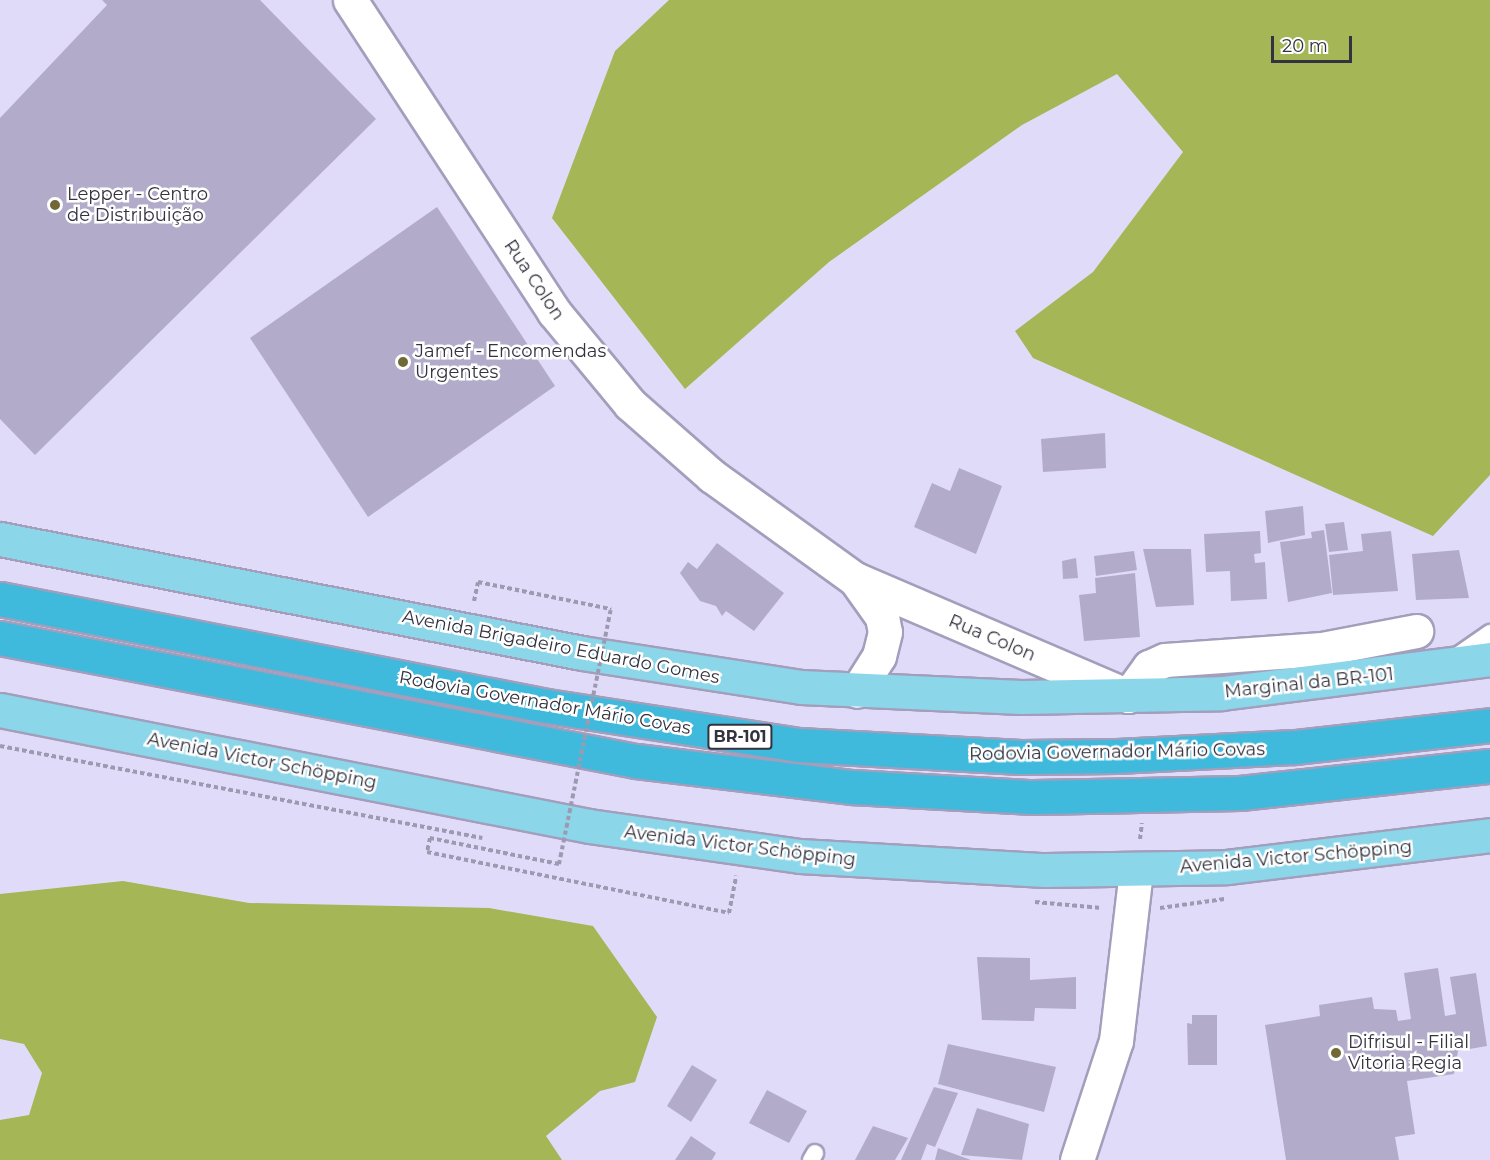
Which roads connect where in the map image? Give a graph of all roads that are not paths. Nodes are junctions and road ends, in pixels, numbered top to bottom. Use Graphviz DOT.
graph roads {
  1 [pos="350,0"];
  2 [pos="0,539"];
  3 [pos="855,579"];
  4 [pos="0,598"];
  5 [pos="1416,631"];
  6 [pos="1490,633"];
  7 [pos="0,638"];
  8 [pos="1490,659"];
  9 [pos="1438,668"];
  10 [pos="857,691"];
  11 [pos="1128,696"];
  12 [pos="0,710"];
  13 [pos="1490,725"];
  14 [pos="1490,766"];
  15 [pos="1490,835"];
  16 [pos="1136,870"];
  17 [pos="1077,1160"];
  1 -- 3 [label="street, Rua Colon"];
  2 -- 10 [label="main road, Avenida Brigadeiro Eduardo Gomes"];
  3 -- 10 [label="street, Rua Colon"];
  3 -- 11 [label="street, Rua Colon"];
  4 -- 13 [label="highway, Rodovia Governador Mário Covas / BR-101"];
  5 -- 11 [label="street"];
  6 -- 9 [label="lane"];
  7 -- 14 [label="highway, BR-101"];
  8 -- 9 [label="main road, Marginal da BR-101"];
  9 -- 11 [label="main road, Marginal da BR-101"];
  10 -- 11 [label="main road, Avenida Brigadeiro Eduardo Gomes"];
  12 -- 16 [label="main road, Avenida Victor Schöpping"];
  15 -- 16 [label="main road, Avenida Victor Schöpping"];
  16 -- 17 [label="street"];
}
